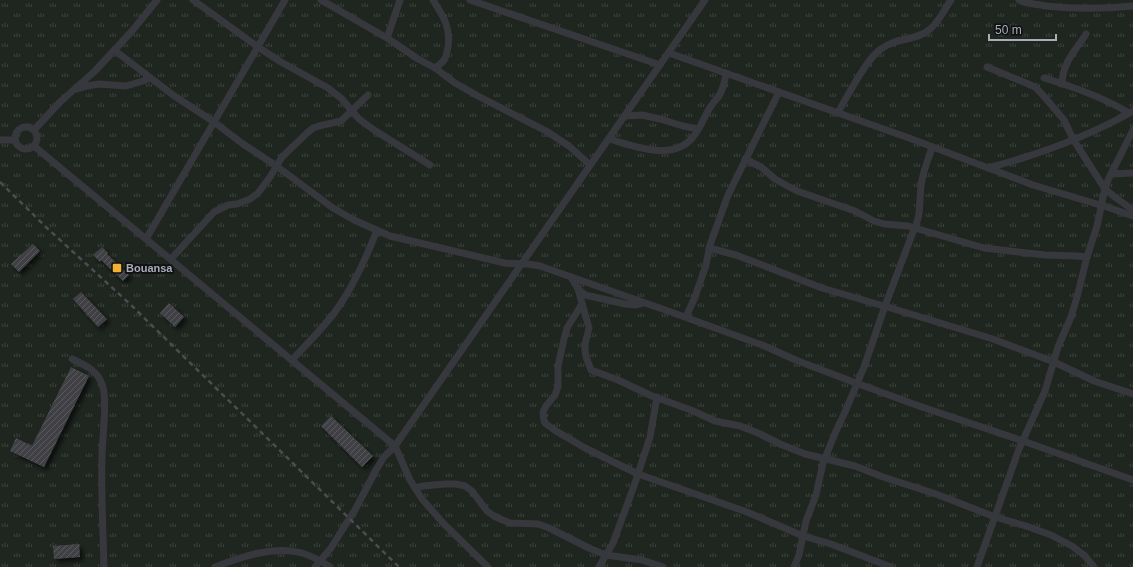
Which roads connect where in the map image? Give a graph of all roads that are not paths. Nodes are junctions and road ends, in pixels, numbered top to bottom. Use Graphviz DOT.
graph roads {
  1 [pos="157,0"];
  2 [pos="193,0"];
  3 [pos="285,0"];
  4 [pos="321,0"];
  5 [pos="400,0"];
  6 [pos="433,0"];
  7 [pos="470,0"];
  8 [pos="705,0"];
  9 [pos="951,0"];
  10 [pos="1019,0"];
  11 [pos="1133,6"];
  12 [pos="1086,34"];
  13 [pos="387,38"];
  14 [pos="258,47"];
  15 [pos="114,50"];
  16 [pos="669,53"];
  17 [pos="660,65"];
  18 [pos="987,67"];
  19 [pos="435,68"];
  20 [pos="726,73"];
  21 [pos="150,78"];
  22 [pos="1044,78"];
  23 [pos="1062,84"];
  24 [pos="73,90"];
  25 [pos="779,92"];
  26 [pos="368,95"];
  27 [pos="352,111"];
  28 [pos="1131,112"];
  29 [pos="838,113"];
  30 [pos="625,116"];
  31 [pos="214,122"];
  32 [pos="698,129"];
  33 [pos="34,130"];
  34 [pos="1133,130"];
  35 [pos="609,139"];
  36 [pos="1073,139"];
  37 [pos="0,140"];
  38 [pos="14,140"];
  39 [pos="34,146"];
  40 [pos="932,147"];
  41 [pos="745,159"];
  42 [pos="430,165"];
  43 [pos="277,166"];
  44 [pos="590,166"];
  45 [pos="988,168"];
  46 [pos="1133,173"];
  47 [pos="1111,174"];
  48 [pos="1105,189"];
  49 [pos="1102,205"];
  50 [pos="1133,210"];
  51 [pos="1133,216"];
  52 [pos="915,228"];
  53 [pos="377,230"];
  54 [pos="146,239"];
  55 [pos="709,248"];
  56 [pos="1087,257"];
  57 [pos="171,259"];
  58 [pos="522,264"];
  59 [pos="571,277"];
  60 [pos="578,289"];
  61 [pos="645,303"];
  62 [pos="582,304"];
  63 [pos="885,306"];
  64 [pos="686,318"];
  65 [pos="72,359"];
  66 [pos="292,360"];
  67 [pos="1054,362"];
  68 [pos="857,384"];
  69 [pos="1133,394"];
  70 [pos="657,397"];
  71 [pos="1023,441"];
  72 [pos="396,446"];
  73 [pos="825,459"];
  74 [pos="638,474"];
  75 [pos="1133,480"];
  76 [pos="415,488"];
  77 [pos="995,517"];
  78 [pos="803,536"];
  79 [pos="606,554"];
  80 [pos="318,564"];
  81 [pos="104,567"];
  82 [pos="215,567"];
  83 [pos="330,567"];
  84 [pos="488,567"];
  85 [pos="598,567"];
  86 [pos="663,567"];
  87 [pos="794,567"];
  88 [pos="891,567"];
  89 [pos="977,567"];
  90 [pos="1094,567"];
  1 -- 15 [label="street"];
  2 -- 14 [label="street"];
  3 -- 14 [label="street"];
  4 -- 13 [label="street"];
  5 -- 13 [label="street"];
  6 -- 19 [label="street"];
  7 -- 17 [label="street"];
  8 -- 16 [label="street"];
  9 -- 29 [label="street"];
  10 -- 11 [label="street"];
  12 -- 23 [label="street"];
  13 -- 19 [label="street"];
  14 -- 27 [label="street"];
  14 -- 31 [label="street"];
  15 -- 21 [label="street"];
  15 -- 24 [label="street"];
  16 -- 17 [label="street"];
  16 -- 20 [label="street"];
  17 -- 30 [label="street"];
  18 -- 36 [label="street"];
  19 -- 44 [label="street"];
  20 -- 25 [label="street"];
  20 -- 32 [label="street"];
  21 -- 24 [label="street"];
  21 -- 31 [label="street"];
  22 -- 23 [label="street"];
  23 -- 28 [label="street"];
  24 -- 33 [label="street"];
  25 -- 29 [label="street"];
  25 -- 41 [label="street"];
  26 -- 27 [label="street"];
  27 -- 42 [label="street"];
  27 -- 43 [label="street"];
  28 -- 36 [label="street"];
  29 -- 40 [label="street"];
  30 -- 32 [label="street"];
  30 -- 35 [label="street"];
  31 -- 43 [label="street"];
  31 -- 54 [label="street"];
  32 -- 35 [label="street"];
  33 -- 38 [label="street"];
  33 -- 39 [label="street"];
  34 -- 47 [label="street"];
  35 -- 44 [label="street"];
  36 -- 45 [label="street"];
  36 -- 48 [label="street"];
  37 -- 38 [label="street"];
  38 -- 39 [label="street"];
  39 -- 54 [label="street"];
  40 -- 45 [label="street"];
  40 -- 52 [label="street"];
  41 -- 52 [label="street"];
  41 -- 55 [label="street"];
  43 -- 53 [label="street"];
  43 -- 57 [label="street"];
  44 -- 58 [label="street"];
  45 -- 49 [label="street"];
  46 -- 47 [label="street"];
  47 -- 48 [label="street"];
  48 -- 49 [label="street"];
  48 -- 50 [label="street"];
  49 -- 51 [label="street"];
  49 -- 56 [label="street"];
  52 -- 56 [label="street"];
  52 -- 63 [label="street"];
  53 -- 58 [label="street"];
  53 -- 66 [label="street"];
  54 -- 57 [label="street"];
  55 -- 63 [label="street"];
  55 -- 64 [label="street"];
  56 -- 67 [label="street"];
  57 -- 66 [label="street"];
  58 -- 59 [label="street"];
  58 -- 72 [label="street"];
  59 -- 60 [label="street"];
  59 -- 61 [label="street"];
  60 -- 61 [label="street"];
  60 -- 62 [label="street"];
  61 -- 64 [label="street"];
  62 -- 70 [label="street"];
  62 -- 74 [label="street"];
  63 -- 67 [label="street"];
  63 -- 68 [label="street"];
  64 -- 68 [label="street"];
  65 -- 81 [label="street"];
  66 -- 72 [label="street"];
  67 -- 69 [label="street"];
  67 -- 71 [label="street"];
  68 -- 71 [label="street"];
  68 -- 73 [label="street"];
  70 -- 73 [label="street"];
  70 -- 74 [label="street"];
  71 -- 75 [label="street"];
  71 -- 77 [label="street"];
  72 -- 76 [label="street"];
  72 -- 80 [label="street"];
  73 -- 77 [label="street"];
  73 -- 78 [label="street"];
  74 -- 78 [label="street"];
  74 -- 79 [label="street"];
  76 -- 79 [label="street"];
  76 -- 84 [label="street"];
  77 -- 89 [label="street"];
  77 -- 90 [label="street"];
  78 -- 87 [label="street"];
  78 -- 88 [label="street"];
  79 -- 85 [label="street"];
  79 -- 86 [label="street"];
  80 -- 82 [label="street"];
  80 -- 83 [label="street"];
}
